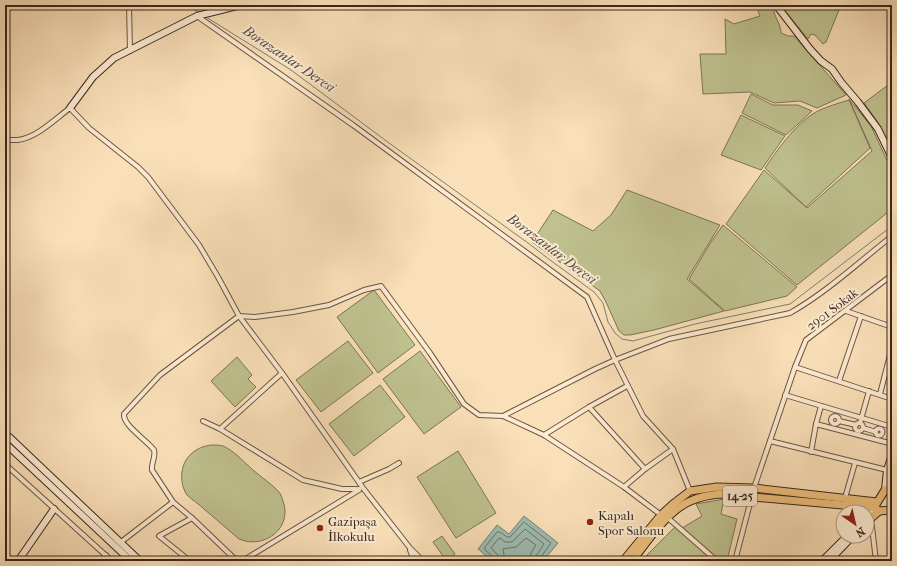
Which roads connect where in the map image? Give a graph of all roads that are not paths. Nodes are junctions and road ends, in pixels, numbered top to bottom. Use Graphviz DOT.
graph roads {
  1 [pos="128,5"];
  2 [pos="246,5"];
  3 [pos="776,5"];
  4 [pos="197,16"];
  5 [pos="130,51"];
  6 [pos="70,108"];
  7 [pos="5,140"];
  8 [pos="892,158"];
  9 [pos="892,236"];
  10 [pos="892,275"];
  11 [pos="846,311"];
  12 [pos="239,316"];
  13 [pos="861,316"];
  14 [pos="892,327"];
  15 [pos="892,347"];
  16 [pos="615,360"];
  17 [pos="795,367"];
  18 [pos="282,372"];
  19 [pos="839,381"];
  20 [pos="627,386"];
  21 [pos="869,391"];
  22 [pos="880,394"];
  23 [pos="785,395"];
  24 [pos="892,399"];
  25 [pos="821,406"];
  26 [pos="589,407"];
  27 [pos="840,412"];
  28 [pos="503,416"];
  29 [pos="837,416"];
  30 [pos="862,418"];
  31 [pos="203,421"];
  32 [pos="839,421"];
  33 [pos="816,424"];
  34 [pos="858,424"];
  35 [pos="881,424"];
  36 [pos="834,426"];
  37 [pos="892,427"];
  38 [pos="863,428"];
  39 [pos="220,429"];
  40 [pos="857,432"];
  41 [pos="5,433"];
  42 [pos="878,434"];
  43 [pos="892,434"];
  44 [pos="544,435"];
  45 [pos="770,441"];
  46 [pos="5,443"];
  47 [pos="890,443"];
  48 [pos="673,449"];
  49 [pos="811,452"];
  50 [pos="892,455"];
  51 [pos="855,462"];
  52 [pos="399,463"];
  53 [pos="5,464"];
  54 [pos="645,469"];
  55 [pos="886,470"];
  56 [pos="359,482"];
  57 [pos="892,486"];
  58 [pos="624,487"];
  59 [pos="754,488"];
  60 [pos="361,489"];
  61 [pos="885,490"];
  62 [pos="690,491"];
  63 [pos="752,497"];
  64 [pos="846,498"];
  65 [pos="173,502"];
  66 [pos="877,507"];
  67 [pos="54,509"];
  68 [pos="875,510"];
  69 [pos="892,510"];
  70 [pos="661,516"];
  71 [pos="192,518"];
  72 [pos="668,518"];
  73 [pos="121,542"];
  74 [pos="839,544"];
  75 [pos="845,544"];
  76 [pos="873,544"];
  77 [pos="410,548"];
  78 [pos="5,553"];
  79 [pos="106,555"];
  80 [pos="11,561"];
  81 [pos="18,561"];
  82 [pos="100,561"];
  83 [pos="112,561"];
  84 [pos="131,561"];
  85 [pos="140,561"];
  86 [pos="190,561"];
  87 [pos="237,561"];
  88 [pos="242,561"];
  89 [pos="414,561"];
  90 [pos="423,561"];
  91 [pos="623,561"];
  92 [pos="632,561"];
  93 [pos="717,561"];
  94 [pos="735,561"];
  95 [pos="822,561"];
  96 [pos="829,561"];
  97 [pos="876,561"];
  1 -- 5 [label="street"];
  2 -- 4 [label="main road"];
  3 -- 8 [label="main road"];
  4 -- 5 [label="main road"];
  4 -- 16 [label="street"];
  5 -- 6 [label="main road"];
  6 -- 7 [label="street"];
  6 -- 12 [label="street"];
  9 -- 16 [label="street"];
  10 -- 11 [label="street, 2901 Sokak"];
  11 -- 13 [label="street"];
  11 -- 17 [label="street, 2901 Sokak"];
  12 -- 18 [label="street"];
  12 -- 28 [label="street"];
  12 -- 65 [label="street"];
  13 -- 14 [label="street"];
  13 -- 19 [label="street"];
  15 -- 22 [label="street"];
  16 -- 20 [label="street"];
  16 -- 28 [label="street"];
  17 -- 19 [label="street"];
  17 -- 23 [label="street, 2901 Sokak"];
  18 -- 39 [label="street"];
  18 -- 56 [label="street"];
  19 -- 21 [label="street"];
  20 -- 26 [label="street"];
  20 -- 48 [label="street"];
  21 -- 22 [label="street"];
  21 -- 30 [label="street"];
  22 -- 24 [label="street"];
  23 -- 25 [label="street"];
  23 -- 45 [label="street, 2901 Sokak"];
  25 -- 27 [label="street"];
  25 -- 33 [label="street"];
  26 -- 44 [label="street"];
  26 -- 54 [label="street"];
  27 -- 29 [label="street"];
  27 -- 30 [label="street"];
  28 -- 44 [label="street"];
  29 -- 32 [label="street"];
  29 -- 36 [label="street"];
  30 -- 34 [label="street"];
  30 -- 35 [label="street"];
  31 -- 39 [label="street"];
  32 -- 34 [label="street"];
  32 -- 36 [label="street"];
  33 -- 36 [label="street"];
  33 -- 49 [label="street"];
  34 -- 38 [label="street"];
  34 -- 40 [label="street"];
  35 -- 37 [label="street"];
  35 -- 42 [label="street"];
  36 -- 40 [label="street"];
  38 -- 40 [label="street"];
  38 -- 42 [label="street"];
  39 -- 60 [label="street"];
  40 -- 42 [label="street"];
  41 -- 73 [label="main road"];
  42 -- 47 [label="street"];
  43 -- 47 [label="street"];
  44 -- 58 [label="street"];
  45 -- 49 [label="street"];
  45 -- 59 [label="street, 2901 Sokak"];
  46 -- 84 [label="main road"];
  48 -- 54 [label="street"];
  48 -- 62 [label="street"];
  49 -- 51 [label="street"];
  50 -- 55 [label="main road"];
  51 -- 55 [label="street"];
  51 -- 64 [label="street"];
  52 -- 56 [label="street"];
  53 -- 67 [label="street"];
  54 -- 58 [label="street"];
  55 -- 61 [label="main road"];
  56 -- 60 [label="street"];
  57 -- 61 [label="main road, 14-25"];
  58 -- 70 [label="street"];
  59 -- 62 [label="main road, 14-25"];
  59 -- 63 [label="street, 2901 Sokak"];
  59 -- 64 [label="main road, 14-25"];
  60 -- 77 [label="street"];
  60 -- 88 [label="street"];
  61 -- 66 [label="main road, 14-25"];
  62 -- 70 [label="main road"];
  63 -- 66 [label="main road, 14-25"];
  63 -- 72 [label="main road, 14-25"];
  63 -- 94 [label="street, 2901 Sokak"];
  64 -- 66 [label="main road"];
  65 -- 71 [label="street"];
  65 -- 73 [label="street"];
  66 -- 68 [label="main road, 14-25"];
  66 -- 69 [label="main road, 14-25"];
  67 -- 79 [label="street"];
  67 -- 81 [label="main road"];
  70 -- 91 [label="main road"];
  71 -- 86 [label="street"];
  71 -- 87 [label="street"];
  72 -- 92 [label="main road, 14-25"];
  72 -- 93 [label="street"];
  73 -- 85 [label="main road"];
  74 -- 95 [label="main road"];
  75 -- 96 [label="main road"];
  76 -- 97 [label="street"];
  77 -- 89 [label="street"];
  77 -- 90 [label="street"];
  78 -- 80 [label="street"];
  79 -- 82 [label="street"];
  79 -- 83 [label="street"];
}
